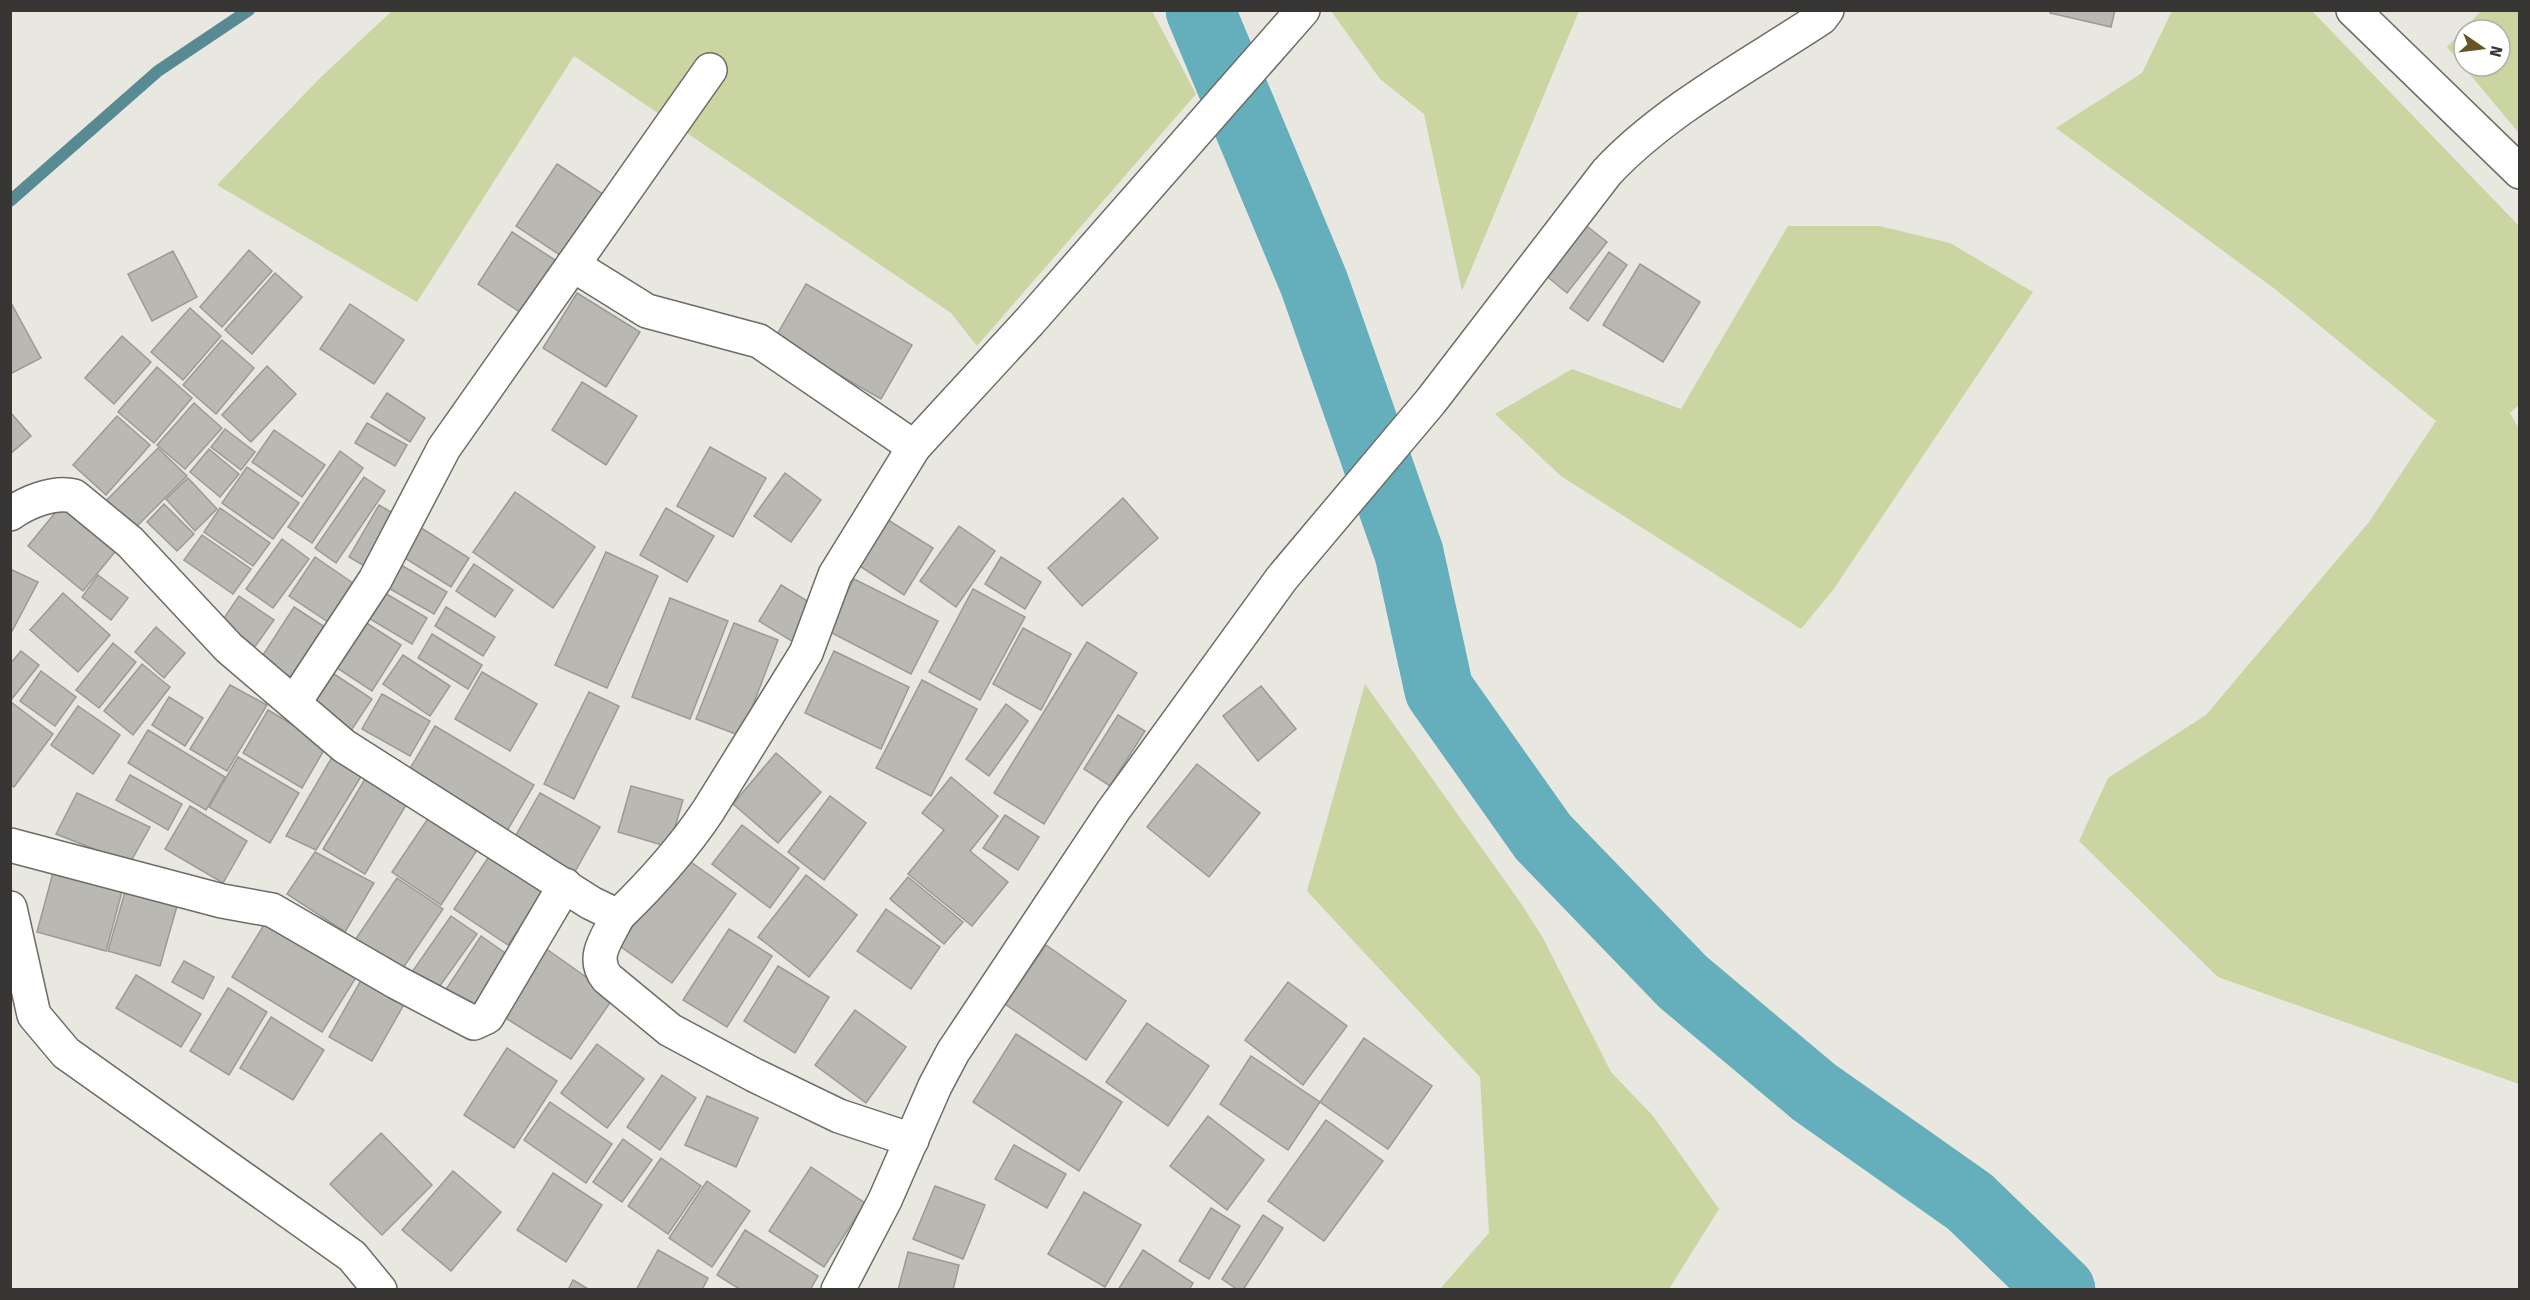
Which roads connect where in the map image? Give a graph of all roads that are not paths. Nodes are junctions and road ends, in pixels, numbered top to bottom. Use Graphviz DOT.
graph roads {
  1 [pos="1303,10"];
  2 [pos="1827,10"];
  3 [pos="2353,10"];
  4 [pos="710,70"];
  5 [pos="2520,172"];
  6 [pos="573,265"];
  7 [pos="914,447"];
  8 [pos="10,514"];
  9 [pos="294,703"];
  10 [pos="10,845"];
  11 [pos="565,885"];
  12 [pos="10,908"];
  13 [pos="618,916"];
  14 [pos="912,1140"];
  15 [pos="380,1290"];
  16 [pos="838,1290"];
  1 -- 7 [label="street"];
  2 -- 14 [label="street"];
  3 -- 5 [label="street"];
  4 -- 6 [label="street"];
  6 -- 7 [label="street"];
  6 -- 9 [label="street"];
  7 -- 13 [label="street"];
  8 -- 9 [label="street"];
  9 -- 11 [label="street"];
  10 -- 11 [label="street"];
  11 -- 13 [label="street"];
  12 -- 15 [label="street"];
  13 -- 14 [label="street"];
  14 -- 16 [label="street"];
}
